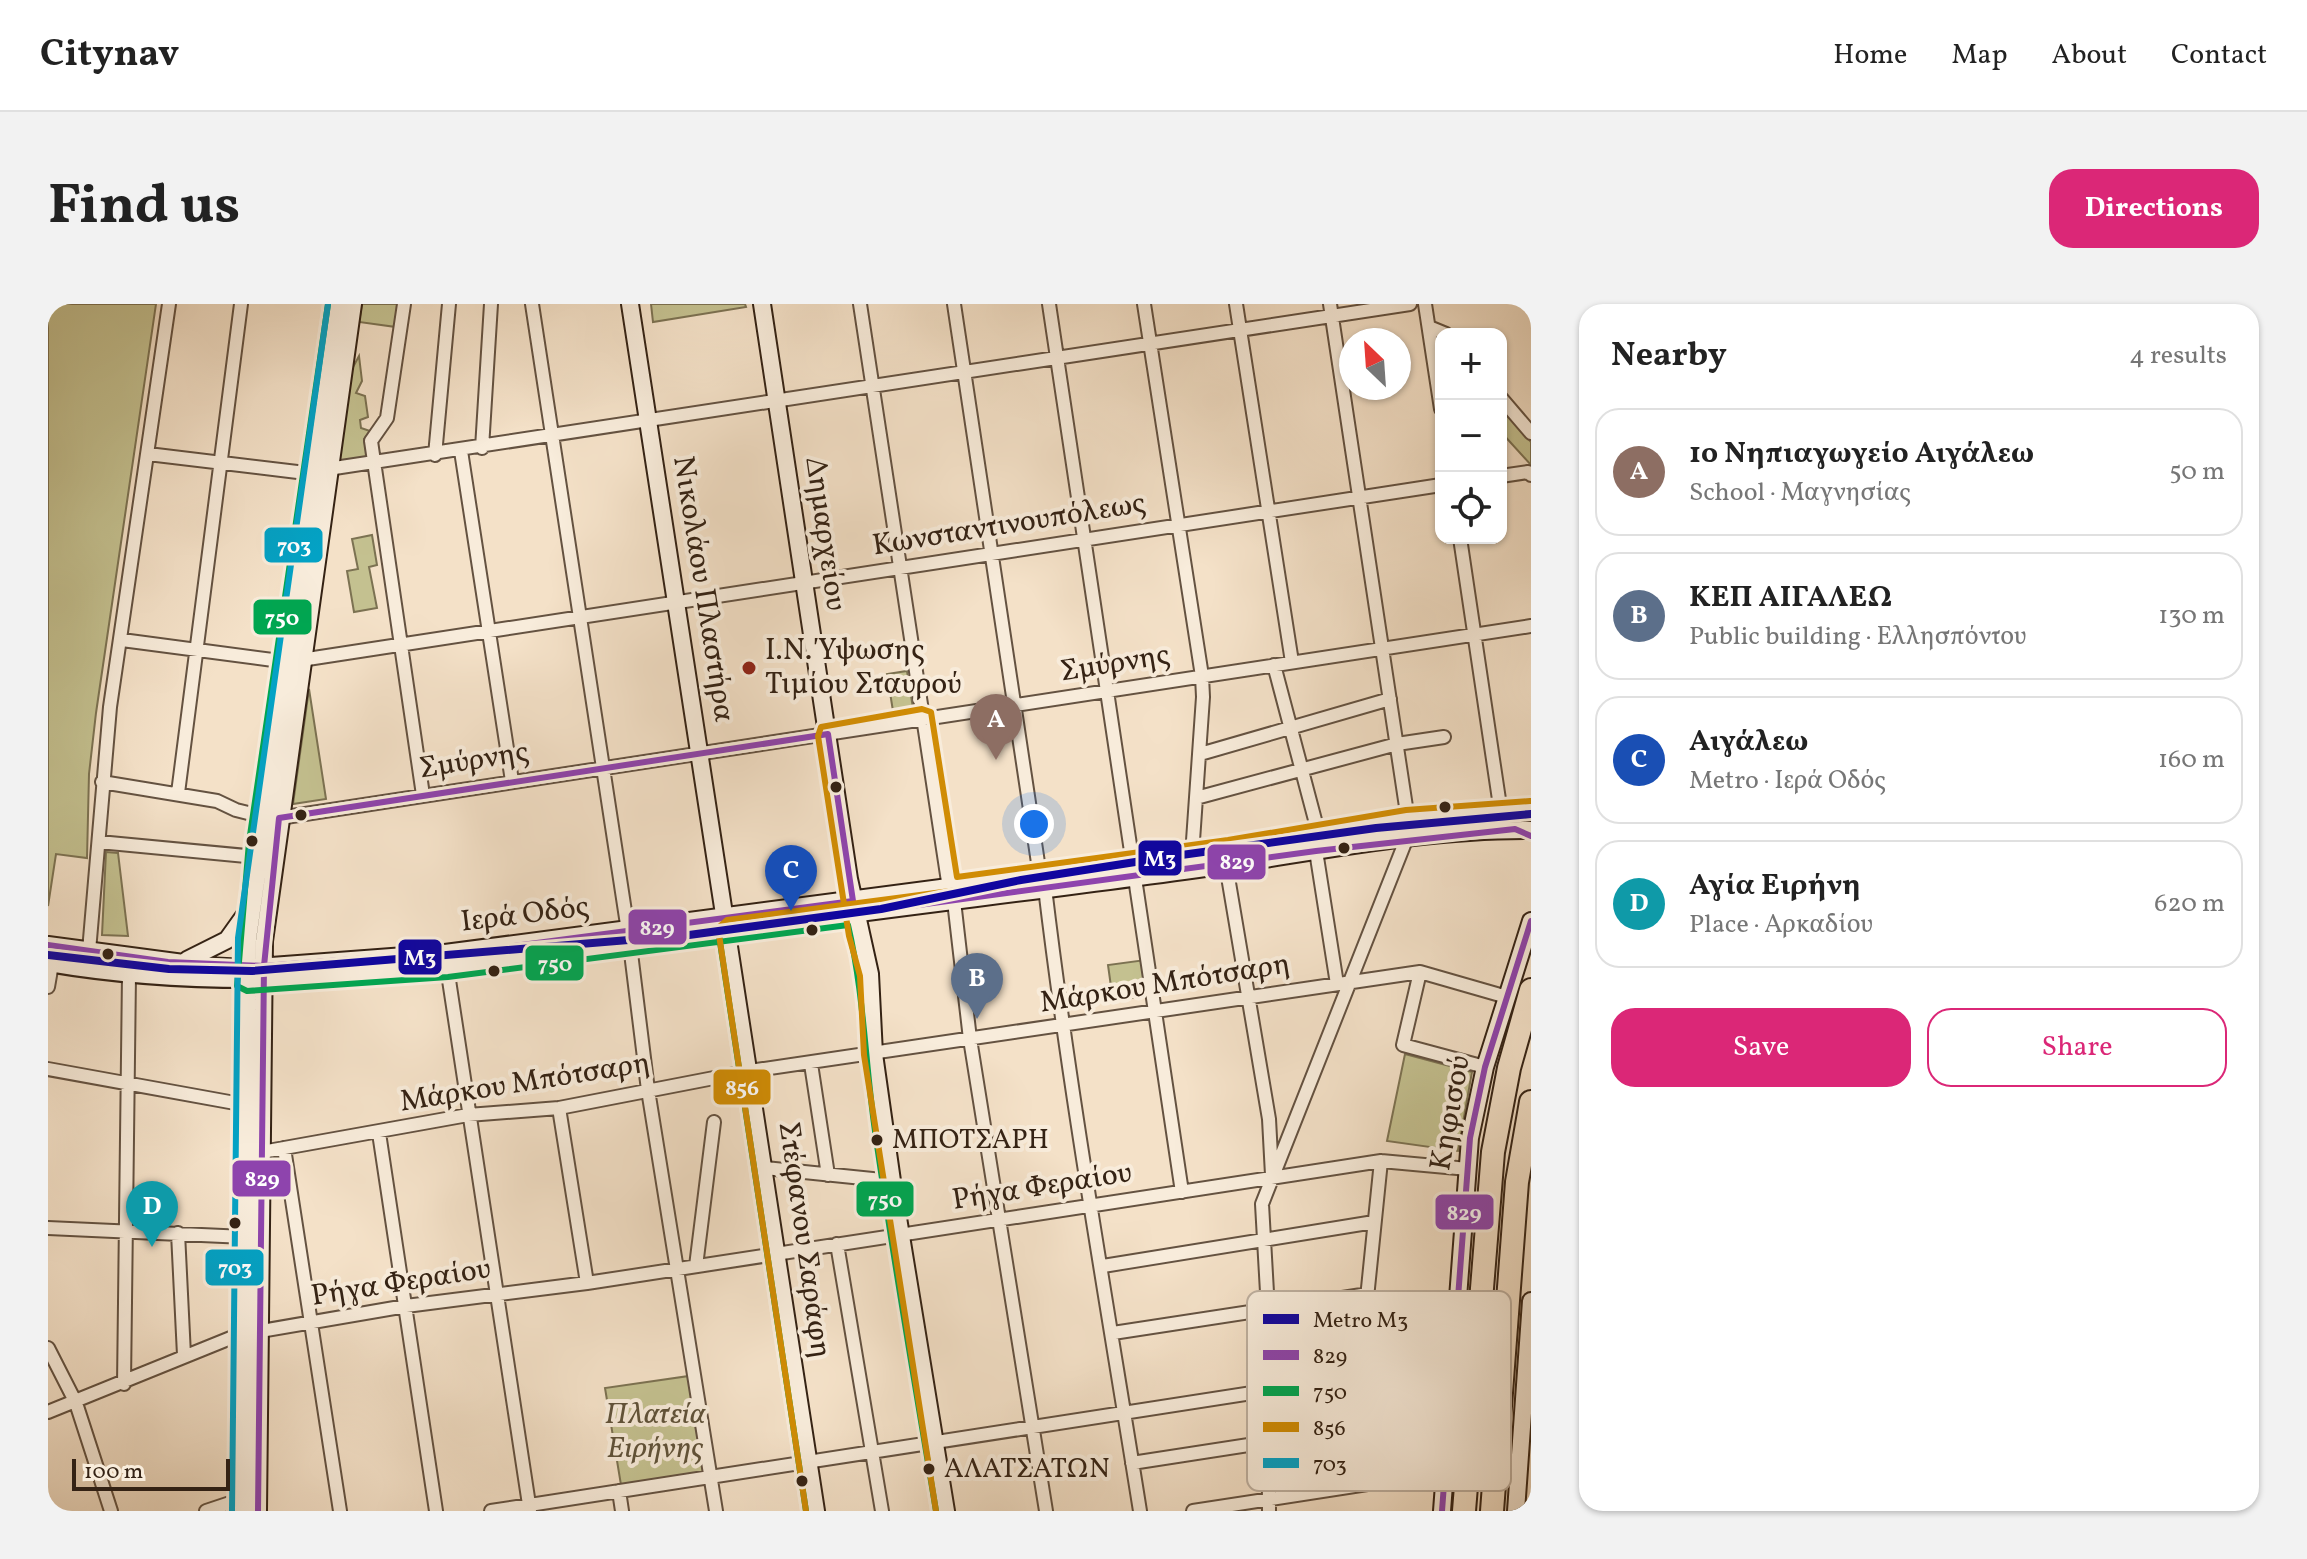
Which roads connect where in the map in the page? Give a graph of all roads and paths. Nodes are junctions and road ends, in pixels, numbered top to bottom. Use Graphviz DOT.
graph roads {
  1 [pos="169,304"];
  2 [pos="241,304"];
  3 [pos="338,304"];
  4 [pos="353,304"];
  5 [pos="404,304"];
  6 [pos="449,304"];
  7 [pos="491,304"];
  8 [pos="532,304"];
  9 [pos="630,304"];
  10 [pos="762,304"];
  11 [pos="860,304"];
  12 [pos="954,304"];
  13 [pos="1049,304"];
  14 [pos="1144,304"];
  15 [pos="1236,304"];
  16 [pos="1410,304"];
  17 [pos="1425,304"];
  18 [pos="1377,307"];
  19 [pos="1331,310"];
  20 [pos="1429,327"];
  21 [pos="1435,329"];
  22 [pos="1240,330"];
  23 [pos="1150,343"];
  24 [pos="1056,359"];
  25 [pos="964,373"];
  26 [pos="872,388"];
  27 [pos="1440,400"];
  28 [pos="1503,400"];
  29 [pos="777,403"];
  30 [pos="650,423"];
  31 [pos="1531,433"];
  32 [pos="553,437"];
  33 [pos="482,448"];
  34 [pos="461,451"];
  35 [pos="148,454"];
  36 [pos="435,455"];
  37 [pos="218,463"];
  38 [pos="375,463"];
  39 [pos="321,472"];
  40 [pos="1530,474"];
  41 [pos="1507,476"];
  42 [pos="1435,486"];
  43 [pos="1360,496"];
  44 [pos="1269,512"];
  45 [pos="1178,526"];
  46 [pos="1084,539"];
  47 [pos="1461,544"];
  48 [pos="992,553"];
  49 [pos="899,568"];
  50 [pos="803,583"];
  51 [pos="677,602"];
  52 [pos="580,617"];
  53 [pos="1531,626"];
  54 [pos="490,631"];
  55 [pos="1475,635"];
  56 [pos="122,640"];
  57 [pos="401,646"];
  58 [pos="1384,649"];
  59 [pos="196,650"];
  60 [pos="294,661"];
  61 [pos="1292,662"];
  62 [pos="1274,665"];
  63 [pos="1202,676"];
  64 [pos="1107,692"];
  65 [pos="1390,699"];
  66 [pos="1015,705"];
  67 [pos="924,719"];
  68 [pos="1292,727"];
  69 [pos="828,734"];
  70 [pos="1444,737"];
  71 [pos="1397,744"];
  72 [pos="700,754"];
  73 [pos="1200,754"];
  74 [pos="604,769"];
  75 [pos="1303,772"];
  76 [pos="512,781"];
  77 [pos="102,782"];
  78 [pos="178,793"];
  79 [pos="423,795"];
  80 [pos="1196,798"];
  81 [pos="1530,811"];
  82 [pos="1501,813"];
  83 [pos="271,817"];
  84 [pos="1408,820"];
  85 [pos="1526,832"];
  86 [pos="1406,840"];
  87 [pos="99,842"];
  88 [pos="1318,843"];
  89 [pos="1192,855"];
  90 [pos="257,857"];
  91 [pos="1226,865"];
  92 [pos="1135,870"];
  93 [pos="1042,882"];
  94 [pos="253,887"];
  95 [pos="951,895"];
  96 [pos="854,908"];
  97 [pos="1531,921"];
  98 [pos="727,924"];
  99 [pos="629,938"];
  100 [pos="48,945"];
  101 [pos="1531,946"];
  102 [pos="89,951"];
  103 [pos="1359,960"];
  104 [pos="180,962"];
  105 [pos="1334,963"];
  106 [pos="50,964"];
  107 [pos="447,967"];
  108 [pos="1516,967"];
  109 [pos="1420,972"];
  110 [pos="255,974"];
  111 [pos="129,975"];
  112 [pos="1352,981"];
  113 [pos="1337,984"];
  114 [pos="48,987"];
  115 [pos="1531,990"];
  116 [pos="1507,997"];
  117 [pos="1246,998"];
  118 [pos="1156,1012"];
  119 [pos="1061,1026"];
  120 [pos="970,1039"];
  121 [pos="874,1054"];
  122 [pos="811,1064"];
  123 [pos="1485,1067"];
  124 [pos="48,1069"];
  125 [pos="750,1071"];
  126 [pos="128,1083"];
  127 [pos="648,1090"];
  128 [pos="1531,1102"];
  129 [pos="246,1105"];
  130 [pos="559,1108"];
  131 [pos="468,1115"];
  132 [pos="1269,1119"];
  133 [pos="714,1122"];
  134 [pos="1296,1123"];
  135 [pos="379,1133"];
  136 [pos="284,1148"];
  137 [pos="262,1152"];
  138 [pos="1381,1161"];
  139 [pos="765,1168"];
  140 [pos="1468,1169"];
  141 [pos="828,1175"];
  142 [pos="1272,1179"];
  143 [pos="892,1181"];
  144 [pos="1182,1192"];
  145 [pos="1092,1206"];
  146 [pos="1000,1220"];
  147 [pos="1374,1222"];
  148 [pos="48,1228"];
  149 [pos="126,1231"];
  150 [pos="178,1233"];
  151 [pos="902,1234"];
  152 [pos="245,1237"];
  153 [pos="1264,1239"];
  154 [pos="837,1244"];
  155 [pos="777,1254"];
  156 [pos="696,1266"];
  157 [pos="1103,1266"];
  158 [pos="677,1269"];
  159 [pos="587,1283"];
  160 [pos="1267,1291"];
  161 [pos="1368,1291"];
  162 [pos="1458,1291"];
  163 [pos="1482,1291"];
  164 [pos="1509,1291"];
  165 [pos="496,1294"];
  166 [pos="1531,1301"];
  167 [pos="406,1306"];
  168 [pos="1247,1313"];
  169 [pos="311,1323"];
  170 [pos="253,1333"];
  171 [pos="1113,1333"];
  172 [pos="48,1348"];
  173 [pos="184,1355"];
  174 [pos="124,1384"];
  175 [pos="1247,1393"];
  176 [pos="76,1403"];
  177 [pos="48,1412"];
  178 [pos="1125,1412"];
  179 [pos="1033,1426"];
  180 [pos="935,1441"];
  181 [pos="1247,1444"];
  182 [pos="873,1450"];
  183 [pos="808,1461"];
  184 [pos="1132,1463"];
  185 [pos="710,1478"];
  186 [pos="619,1491"];
  187 [pos="1344,1491"];
  188 [pos="1444,1491"];
  189 [pos="1466,1491"];
  190 [pos="1494,1491"];
  191 [pos="242,1505"];
  192 [pos="1269,1505"];
  193 [pos="530,1508"];
  194 [pos="111,1511"];
  195 [pos="206,1511"];
  196 [pos="258,1511"];
  197 [pos="340,1511"];
  198 [pos="436,1511"];
  199 [pos="491,1511"];
  200 [pos="622,1511"];
  201 [pos="716,1511"];
  202 [pos="816,1511"];
  203 [pos="882,1511"];
  204 [pos="946,1511"];
  205 [pos="1046,1511"];
  206 [pos="1140,1511"];
  207 [pos="1193,1511"];
  208 [pos="1442,1511"];
  209 [pos="1464,1511"];
  210 [pos="1492,1511"];
  211 [pos="1516,1511"];
  1 -- 35 [label="street"];
  2 -- 37 [label="street"];
  3 -- 39 [label="main road"];
  4 -- 39 [label="main road"];
  5 -- 38 [label="street"];
  6 -- 36 [label="street"];
  7 -- 33 [label="street"];
  8 -- 32 [label="street"];
  9 -- 30 [label="main road, Νικολάου Πλαστήρα"];
  10 -- 29 [label="main road, Δημαρχείου"];
  11 -- 26 [label="street"];
  12 -- 25 [label="street"];
  13 -- 24 [label="street"];
  14 -- 23 [label="street"];
  15 -- 22 [label="street"];
  16 -- 18 [label="street"];
  17 -- 20 [label="street"];
  18 -- 19 [label="street"];
  19 -- 22 [label="street"];
  19 -- 43 [label="street"];
  20 -- 21 [label="street"];
  20 -- 27 [label="street"];
  22 -- 23 [label="street"];
  22 -- 44 [label="street"];
  23 -- 24 [label="street"];
  23 -- 45 [label="street"];
  24 -- 25 [label="street"];
  24 -- 46 [label="street"];
  25 -- 26 [label="street"];
  25 -- 48 [label="street"];
  26 -- 29 [label="street"];
  26 -- 49 [label="street"];
  28 -- 31 [label="street"];
  29 -- 30 [label="street"];
  29 -- 50 [label="main road, Δημαρχείου"];
  30 -- 32 [label="street"];
  30 -- 51 [label="main road, Νικολάου Πλαστήρα"];
  32 -- 33 [label="street"];
  32 -- 52 [label="street"];
  33 -- 34 [label="street"];
  34 -- 36 [label="street"];
  34 -- 54 [label="street"];
  35 -- 37 [label="street"];
  35 -- 56 [label="street"];
  36 -- 38 [label="street"];
  37 -- 39 [label="street"];
  37 -- 59 [label="street"];
  38 -- 39 [label="street"];
  38 -- 57 [label="street"];
  39 -- 60 [label="main road"];
  40 -- 41 [label="street"];
  42 -- 43 [label="street, Κωνσταντινουπόλεως"];
  43 -- 44 [label="street, Κωνσταντινουπόλεως"];
  43 -- 58 [label="street"];
  44 -- 45 [label="street, Κωνσταντινουπόλεως"];
  44 -- 61 [label="street"];
  45 -- 46 [label="street, Κωνσταντινουπόλεως"];
  45 -- 63 [label="street"];
  46 -- 48 [label="street, Κωνσταντινουπόλεως"];
  46 -- 64 [label="street"];
  47 -- 55 [label="street"];
  48 -- 49 [label="street, Κωνσταντινουπόλεως"];
  48 -- 66 [label="street"];
  49 -- 50 [label="street, Κωνσταντινουπόλεως"];
  49 -- 67 [label="street"];
  50 -- 51 [label="street, Κωνσταντινουπόλεως"];
  50 -- 69 [label="main road, Δημαρχείου"];
  51 -- 52 [label="street, Κωνσταντινουπόλεως"];
  51 -- 72 [label="main road, Νικολάου Πλαστήρα"];
  52 -- 54 [label="street, Κωνσταντινουπόλεως"];
  52 -- 74 [label="street"];
  53 -- 55 [label="street, Σμύρνης"];
  54 -- 57 [label="street, Κωνσταντινουπόλεως"];
  54 -- 76 [label="street"];
  55 -- 58 [label="street, Σμύρνης"];
  55 -- 82 [label="street"];
  56 -- 59 [label="street, Κωνσταντινουπόλεως"];
  56 -- 77 [label="street"];
  57 -- 60 [label="street, Κωνσταντινουπόλεως"];
  57 -- 79 [label="street"];
  58 -- 61 [label="street, Σμύρνης"];
  58 -- 65 [label="street"];
  59 -- 60 [label="street, Κωνσταντινουπόλεως"];
  59 -- 78 [label="street"];
  60 -- 83 [label="main road"];
  61 -- 62 [label="street, Σμύρνης"];
  62 -- 63 [label="street, Σμύρνης"];
  62 -- 68 [label="street"];
  63 -- 64 [label="street, Σμύρνης"];
  63 -- 73 [label="street"];
  64 -- 66 [label="street, Σμύρνης"];
  64 -- 92 [label="street"];
  65 -- 68 [label="street"];
  65 -- 71 [label="street"];
  66 -- 67 [label="street, Σμύρνης"];
  66 -- 93 [label="street"];
  67 -- 69 [label="street, Σμύρνης"];
  67 -- 95 [label="street"];
  68 -- 73 [label="street"];
  68 -- 75 [label="street"];
  69 -- 72 [label="street, Σμύρνης"];
  69 -- 96 [label="main road, Δημαρχείου"];
  70 -- 71 [label="street"];
  71 -- 75 [label="street"];
  71 -- 84 [label="street"];
  72 -- 74 [label="street, Σμύρνης"];
  72 -- 98 [label="main road, Νικολάου Πλαστήρα"];
  73 -- 80 [label="street"];
  74 -- 76 [label="street, Σμύρνης"];
  74 -- 99 [label="street"];
  75 -- 80 [label="street"];
  75 -- 88 [label="street"];
  76 -- 79 [label="street, Σμύρνης"];
  77 -- 78 [label="street, Σμύρνης"];
  77 -- 87 [label="street"];
  78 -- 83 [label="street, Σμύρνης"];
  79 -- 83 [label="street, Σμύρνης"];
  80 -- 89 [label="street"];
  81 -- 82 [label="main road, Ιερά Οδός"];
  82 -- 84 [label="main road, Ιερά Οδός"];
  83 -- 90 [label="main road"];
  83 -- 110 [label="main road"];
  84 -- 88 [label="main road, Ιερά Οδός"];
  85 -- 86 [label="main road, Ιερά Οδός"];
  86 -- 88 [label="main road, Ιερά Οδός"];
  86 -- 103 [label="street"];
  87 -- 90 [label="street"];
  87 -- 102 [label="street"];
  88 -- 89 [label="main road, Ιερά Οδός"];
  88 -- 91 [label="main road, Ιερά Οδός"];
  88 -- 105 [label="street"];
  89 -- 92 [label="main road, Ιερά Οδός"];
  90 -- 94 [label="main road"];
  91 -- 92 [label="main road, Ιερά Οδός"];
  91 -- 117 [label="street"];
  92 -- 93 [label="main road, Ιερά Οδός"];
  92 -- 118 [label="street"];
  93 -- 95 [label="main road, Ιερά Οδός"];
  93 -- 119 [label="street"];
  94 -- 104 [label="main road"];
  94 -- 110 [label="main road"];
  95 -- 96 [label="main road, Ιερά Οδός"];
  95 -- 120 [label="street"];
  96 -- 98 [label="main road, Ιερά Οδός"];
  96 -- 121 [label="main road, Δημαρχείου"];
  97 -- 108 [label="main road, Κηφισού"];
  98 -- 99 [label="main road, Ιερά Οδός"];
  98 -- 125 [label="main road, Στέφανου Σαράφη"];
  99 -- 107 [label="main road, Ιερά Οδός"];
  99 -- 110 [label="main road, Ιερά Οδός"];
  99 -- 127 [label="street"];
  100 -- 102 [label="main road, Ιερά Οδός"];
  101 -- 108 [label="main road"];
  102 -- 104 [label="main road, Ιερά Οδός"];
  103 -- 105 [label="street"];
  103 -- 112 [label="street"];
  104 -- 110 [label="main road, Ιερά Οδός"];
  105 -- 113 [label="street"];
  106 -- 111 [label="main road, Ιερά Οδός"];
  106 -- 114 [label="street"];
  107 -- 110 [label="main road, Ιερά Οδός"];
  107 -- 131 [label="street"];
  108 -- 116 [label="main road, Κηφισού"];
  109 -- 112 [label="street, Μάρκου Μπότσαρη"];
  109 -- 116 [label="street, Μάρκου Μπότσαρη"];
  109 -- 123 [label="street"];
  110 -- 111 [label="main road, Ιερά Οδός"];
  110 -- 129 [label="main road"];
  110 -- 137 [label="main road"];
  111 -- 126 [label="street"];
  112 -- 113 [label="street, Μάρκου Μπότσαρη"];
  112 -- 134 [label="street"];
  113 -- 117 [label="street, Μάρκου Μπότσαρη"];
  115 -- 163 [label="highway"];
  116 -- 123 [label="main road, Κηφισού"];
  117 -- 118 [label="street, Μάρκου Μπότσαρη"];
  117 -- 132 [label="street"];
  118 -- 119 [label="street, Μάρκου Μπότσαρη"];
  118 -- 144 [label="street"];
  119 -- 120 [label="street, Μάρκου Μπότσαρη"];
  119 -- 145 [label="street"];
  120 -- 121 [label="street, Μάρκου Μπότσαρη"];
  120 -- 146 [label="street"];
  121 -- 122 [label="street, Μάρκου Μπότσαρη"];
  121 -- 143 [label="main road, Δημαρχείου"];
  122 -- 125 [label="street, Μάρκου Μπότσαρη"];
  122 -- 141 [label="street"];
  123 -- 140 [label="main road, Κηφισού"];
  124 -- 126 [label="street"];
  125 -- 127 [label="street, Μάρκου Μπότσαρη"];
  125 -- 139 [label="main road, Στέφανου Σαράφη"];
  126 -- 129 [label="street"];
  126 -- 149 [label="street"];
  127 -- 130 [label="street, Μάρκου Μπότσαρη"];
  127 -- 158 [label="street"];
  128 -- 164 [label="highway"];
  129 -- 152 [label="main road"];
  130 -- 131 [label="street, Μάρκου Μπότσαρη"];
  130 -- 159 [label="street"];
  131 -- 135 [label="street, Μάρκου Μπότσαρη"];
  131 -- 165 [label="street"];
  132 -- 134 [label="street"];
  132 -- 142 [label="street"];
  133 -- 156 [label="street"];
  134 -- 142 [label="street"];
  135 -- 136 [label="street, Μάρκου Μπότσαρη"];
  135 -- 167 [label="street"];
  136 -- 137 [label="street, Μάρκου Μπότσαρη"];
  136 -- 169 [label="street"];
  137 -- 170 [label="main road"];
  138 -- 140 [label="street, Ρήγα Φεραίου"];
  138 -- 142 [label="street, Ρήγα Φεραίου"];
  138 -- 147 [label="street"];
  139 -- 141 [label="street"];
  139 -- 155 [label="main road, Στέφανου Σαράφη"];
  140 -- 162 [label="main road, Κηφισού"];
  141 -- 143 [label="street"];
  142 -- 144 [label="street, Ρήγα Φεραίου"];
  142 -- 153 [label="street"];
  143 -- 151 [label="main road, Δημαρχείου"];
  144 -- 145 [label="street, Ρήγα Φεραίου"];
  145 -- 146 [label="street, Ρήγα Φεραίου"];
  145 -- 157 [label="street"];
  146 -- 151 [label="street, Ρήγα Φεραίου"];
  146 -- 179 [label="street"];
  147 -- 153 [label="street"];
  147 -- 161 [label="street"];
  148 -- 149 [label="street"];
  149 -- 150 [label="street"];
  149 -- 174 [label="street"];
  150 -- 152 [label="street"];
  150 -- 173 [label="street"];
  151 -- 154 [label="street, Ρήγα Φεραίου"];
  151 -- 180 [label="main road, Δημαρχείου"];
  152 -- 170 [label="main road"];
  153 -- 157 [label="street"];
  153 -- 160 [label="street"];
  154 -- 155 [label="street, Ρήγα Φεραίου"];
  154 -- 182 [label="street"];
  155 -- 156 [label="street, Ρήγα Φεραίου"];
  155 -- 183 [label="main road, Στέφανου Σαράφη"];
  156 -- 158 [label="street, Ρήγα Φεραίου"];
  157 -- 171 [label="street"];
  158 -- 159 [label="street, Ρήγα Φεραίου"];
  158 -- 185 [label="street"];
  159 -- 165 [label="street, Ρήγα Φεραίου"];
  165 -- 167 [label="street, Ρήγα Φεραίου"];
  165 -- 193 [label="street"];
  166 -- 211 [label="main road"];
  167 -- 169 [label="street, Ρήγα Φεραίου"];
  167 -- 198 [label="street"];
  168 -- 171 [label="street"];
  169 -- 170 [label="street, Ρήγα Φεραίου"];
  169 -- 197 [label="street"];
  170 -- 173 [label="street, Ρήγα Φεραίου"];
  170 -- 191 [label="main road"];
  170 -- 196 [label="main road"];
  171 -- 178 [label="street"];
  172 -- 176 [label="street"];
  173 -- 174 [label="street, Ρήγα Φεραίου"];
  174 -- 176 [label="street, Ρήγα Φεραίου"];
  175 -- 178 [label="street"];
  176 -- 177 [label="street, Ρήγα Φεραίου"];
  176 -- 194 [label="street"];
  178 -- 179 [label="street"];
  178 -- 184 [label="street"];
  179 -- 180 [label="street"];
  179 -- 205 [label="street"];
  180 -- 182 [label="street"];
  180 -- 204 [label="main road, Δημαρχείου"];
  181 -- 184 [label="street"];
  182 -- 183 [label="street"];
  182 -- 203 [label="street"];
  183 -- 185 [label="street"];
  183 -- 202 [label="main road, Στέφανου Σαράφη"];
  184 -- 206 [label="street"];
  185 -- 186 [label="street"];
  185 -- 201 [label="street"];
  186 -- 193 [label="street"];
  186 -- 200 [label="street"];
  187 -- 192 [label="street"];
  188 -- 208 [label="main road, Κηφισού"];
  189 -- 209 [label="highway"];
  190 -- 210 [label="highway"];
  191 -- 195 [label="street"];
  192 -- 207 [label="street"];
  193 -- 199 [label="street"];
}
